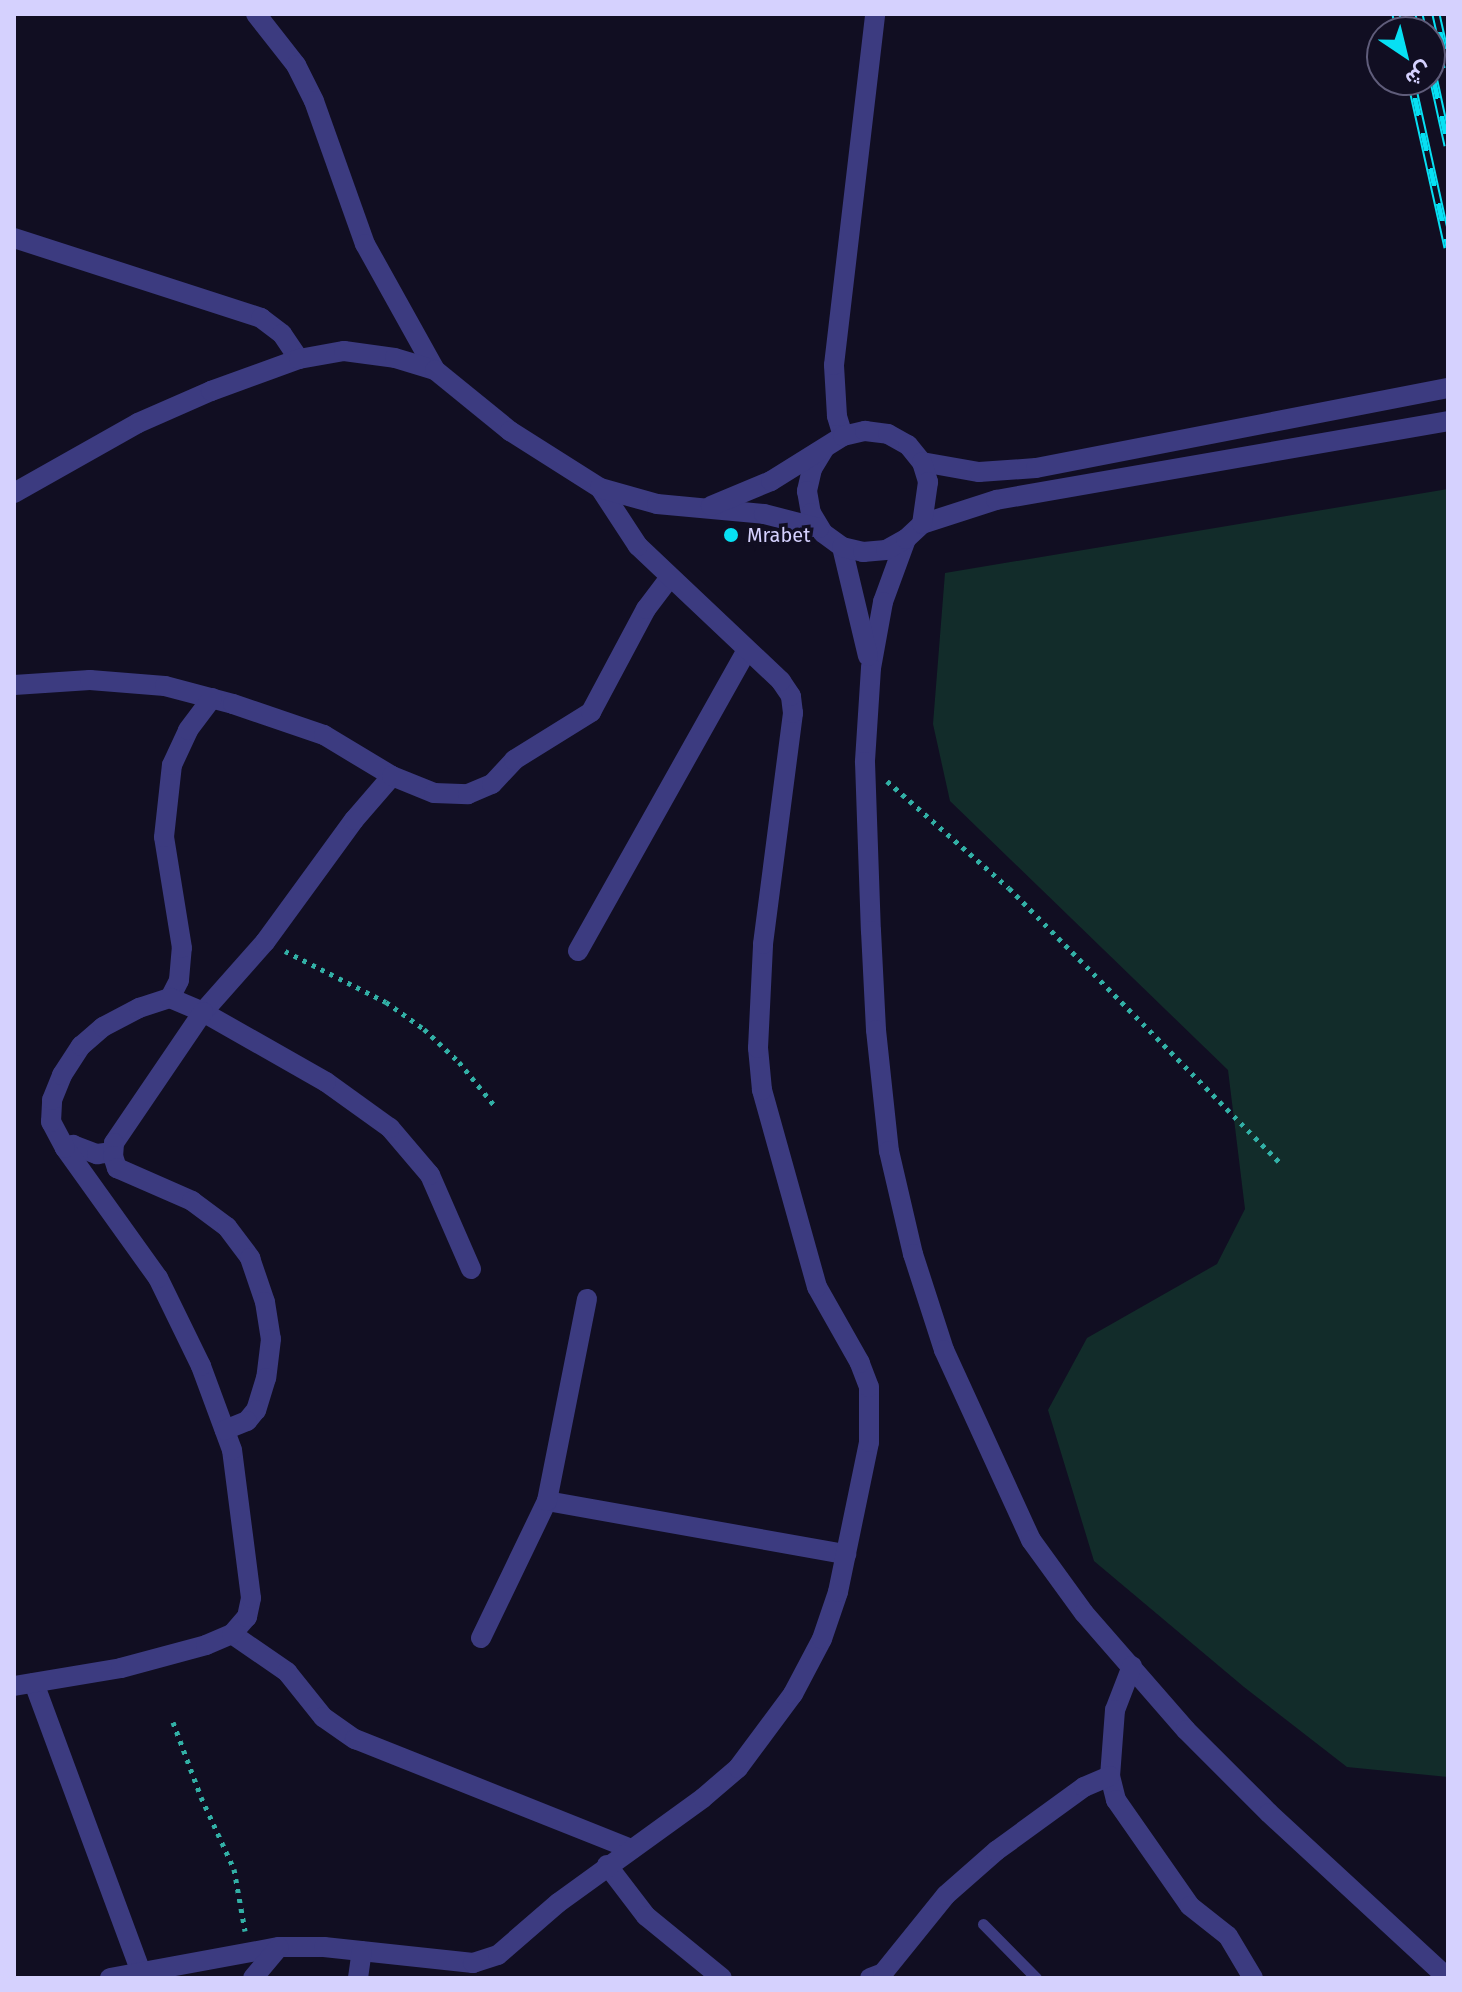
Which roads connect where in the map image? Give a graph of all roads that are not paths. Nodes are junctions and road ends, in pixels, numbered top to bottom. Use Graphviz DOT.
graph roads {
  1 [pos="256,14"];
  2 [pos="875,14"];
  3 [pos="14,238"];
  4 [pos="299,359"];
  5 [pos="435,370"];
  6 [pos="1448,388"];
  7 [pos="1448,421"];
  8 [pos="1217,434"];
  9 [pos="843,436"];
  10 [pos="824,449"];
  11 [pos="922,462"];
  12 [pos="1222,463"];
  13 [pos="600,488"];
  14 [pos="14,493"];
  15 [pos="708,508"];
  16 [pos="922,524"];
  17 [pos="819,528"];
  18 [pos="906,539"];
  19 [pos="842,547"];
  20 [pos="669,579"];
  21 [pos="747,650"];
  22 [pos="871,668"];
  23 [pos="14,685"];
  24 [pos="212,698"];
  25 [pos="392,776"];
  26 [pos="578,951"];
  27 [pos="170,998"];
  28 [pos="203,1012"];
  29 [pos="65,1148"];
  30 [pos="113,1152"];
  31 [pos="471,1269"];
  32 [pos="587,1299"];
  33 [pos="225,1430"];
  34 [pos="547,1501"];
  35 [pos="846,1554"];
  36 [pos="232,1634"];
  37 [pos="481,1638"];
  38 [pos="1132,1666"];
  39 [pos="24,1685"];
  40 [pos="1110,1776"];
  41 [pos="632,1849"];
  42 [pos="607,1865"];
  43 [pos="983,1924"];
  44 [pos="279,1947"];
  45 [pos="362,1951"];
  46 [pos="474,1970"];
  47 [pos="152,1972"];
  48 [pos="880,1976"];
  49 [pos="1248,1976"];
  50 [pos="110,1978"];
  51 [pos="253,1978"];
  52 [pos="358,1978"];
  53 [pos="722,1978"];
  54 [pos="1036,1978"];
  55 [pos="1448,1978"];
  1 -- 5 [label="street"];
  2 -- 9 [label="street"];
  3 -- 4 [label="street"];
  4 -- 5 [label="street"];
  4 -- 14 [label="street"];
  5 -- 13 [label="street"];
  6 -- 8 [label="street"];
  7 -- 12 [label="street"];
  8 -- 11 [label="street"];
  8 -- 12 [label="street"];
  9 -- 10 [label="street"];
  9 -- 11 [label="street"];
  10 -- 15 [label="street"];
  10 -- 17 [label="street"];
  11 -- 16 [label="street"];
  12 -- 16 [label="street"];
  13 -- 15 [label="street"];
  13 -- 20 [label="street"];
  15 -- 17 [label="street"];
  16 -- 18 [label="street"];
  17 -- 19 [label="street"];
  18 -- 19 [label="street"];
  18 -- 22 [label="street"];
  19 -- 22 [label="street"];
  20 -- 21 [label="street"];
  20 -- 25 [label="street"];
  21 -- 26 [label="street"];
  21 -- 35 [label="street"];
  22 -- 38 [label="street"];
  23 -- 24 [label="street"];
  24 -- 25 [label="street"];
  24 -- 27 [label="street"];
  25 -- 28 [label="street"];
  27 -- 28 [label="street"];
  27 -- 29 [label="street"];
  28 -- 30 [label="street"];
  28 -- 31 [label="street"];
  29 -- 30 [label="street"];
  29 -- 33 [label="street"];
  30 -- 33 [label="street"];
  32 -- 34 [label="street"];
  33 -- 36 [label="street"];
  34 -- 35 [label="street"];
  34 -- 37 [label="street"];
  35 -- 41 [label="street"];
  36 -- 39 [label="street"];
  36 -- 41 [label="street"];
  38 -- 40 [label="street"];
  38 -- 55 [label="street"];
  39 -- 47 [label="street"];
  40 -- 48 [label="street"];
  40 -- 49 [label="street"];
  41 -- 42 [label="street"];
  42 -- 46 [label="street"];
  42 -- 53 [label="street"];
  43 -- 54 [label="lane"];
  44 -- 45 [label="street"];
  44 -- 47 [label="street"];
  44 -- 51 [label="street"];
  45 -- 46 [label="street"];
  45 -- 52 [label="street"];
  47 -- 50 [label="street"];
}
